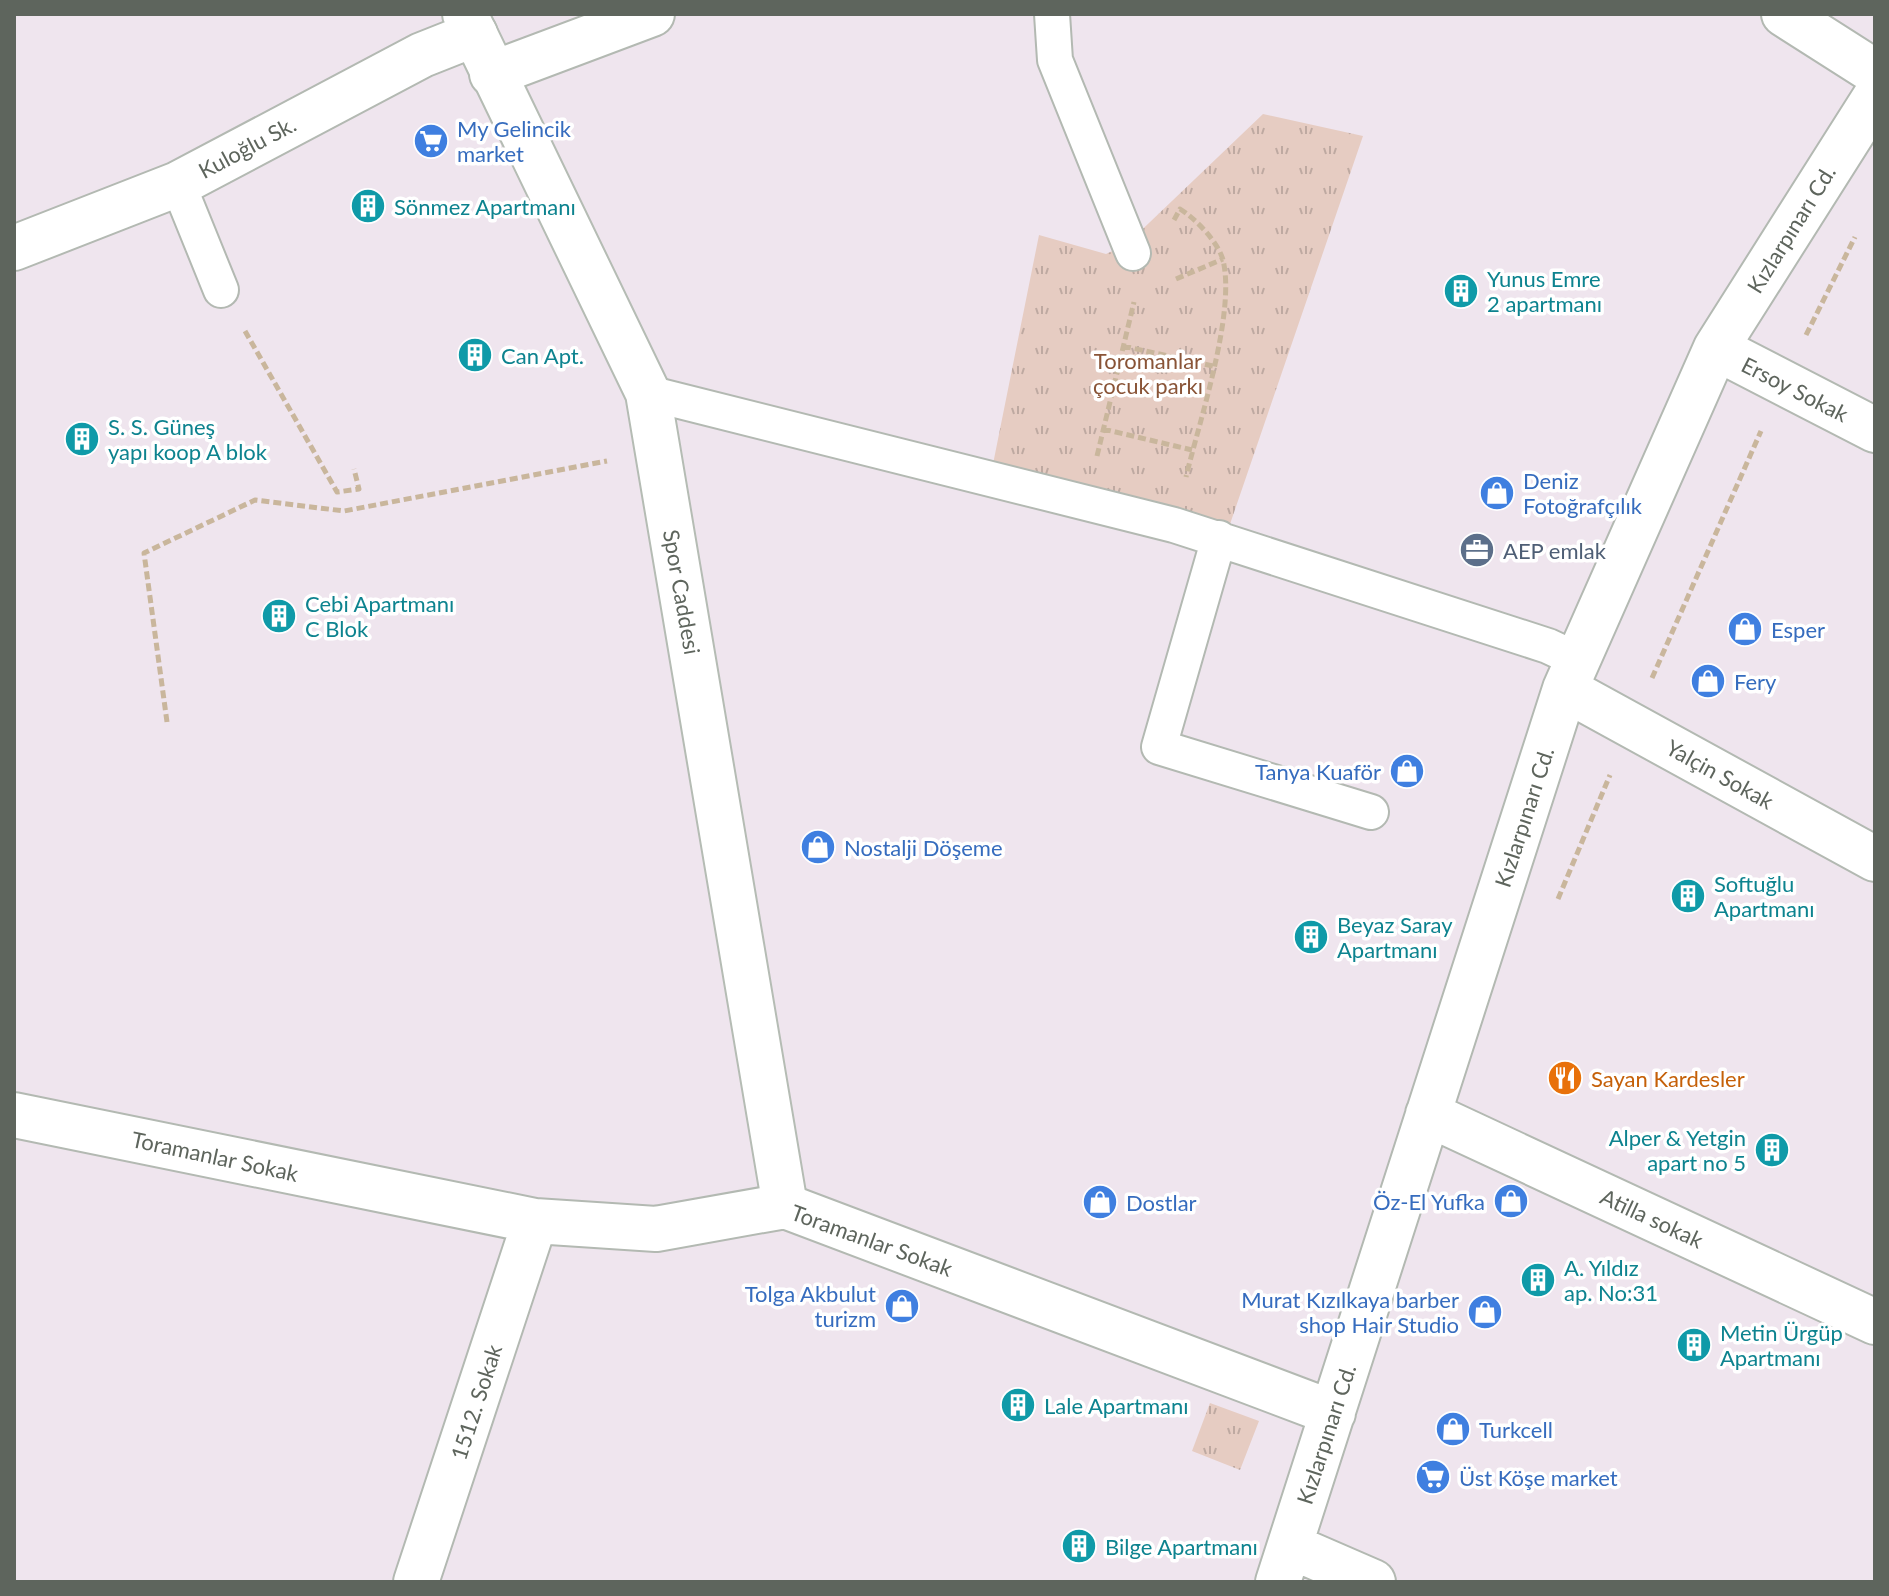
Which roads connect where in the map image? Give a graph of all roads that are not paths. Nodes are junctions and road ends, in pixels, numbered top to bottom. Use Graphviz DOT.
graph roads {
  1 [pos="652,14"];
  2 [pos="1052,14"];
  3 [pos="1784,14"];
  4 [pos="470,24"];
  5 [pos="1875,72"];
  6 [pos="492,74"];
  7 [pos="1875,97"];
  8 [pos="178,184"];
  9 [pos="14,248"];
  10 [pos="1133,253"];
  11 [pos="221,290"];
  12 [pos="1716,348"];
  13 [pos="648,393"];
  14 [pos="1875,430"];
  15 [pos="1219,538"];
  16 [pos="1571,674"];
  17 [pos="1371,812"];
  18 [pos="1875,859"];
  19 [pos="1428,1114"];
  20 [pos="14,1115"];
  21 [pos="785,1206"];
  22 [pos="535,1221"];
  23 [pos="1875,1322"];
  24 [pos="1333,1413"];
  25 [pos="1284,1564"];
  26 [pos="416,1582"];
  27 [pos="1373,1582"];
  1 -- 6 [label="street"];
  2 -- 10 [label="lane"];
  3 -- 5 [label="street"];
  4 -- 6 [label="street, Spor Caddesi"];
  4 -- 8 [label="street, Kuloğlu Sk."];
  6 -- 13 [label="street, Spor Caddesi"];
  7 -- 12 [label="street, Kızlarpınarı Cd."];
  8 -- 9 [label="street, Kuloğlu Sk."];
  8 -- 11 [label="lane"];
  12 -- 14 [label="street, Ersoy Sokak"];
  12 -- 16 [label="street, Kızlarpınarı Cd."];
  13 -- 15 [label="lane"];
  13 -- 21 [label="street, Spor Caddesi"];
  15 -- 16 [label="lane"];
  15 -- 17 [label="lane"];
  16 -- 18 [label="street, Yalçin Sokak"];
  16 -- 19 [label="street, Kızlarpınarı Cd."];
  19 -- 23 [label="street, Atilla sokak"];
  19 -- 24 [label="street, Kızlarpınarı Cd."];
  20 -- 22 [label="street, Toramanlar Sokak"];
  21 -- 22 [label="street, Toramanlar Sokak"];
  21 -- 24 [label="street, Toramanlar Sokak"];
  22 -- 26 [label="street, 1512. Sokak"];
  24 -- 25 [label="street, Kızlarpınarı Cd."];
  25 -- 27 [label="street"];
}
